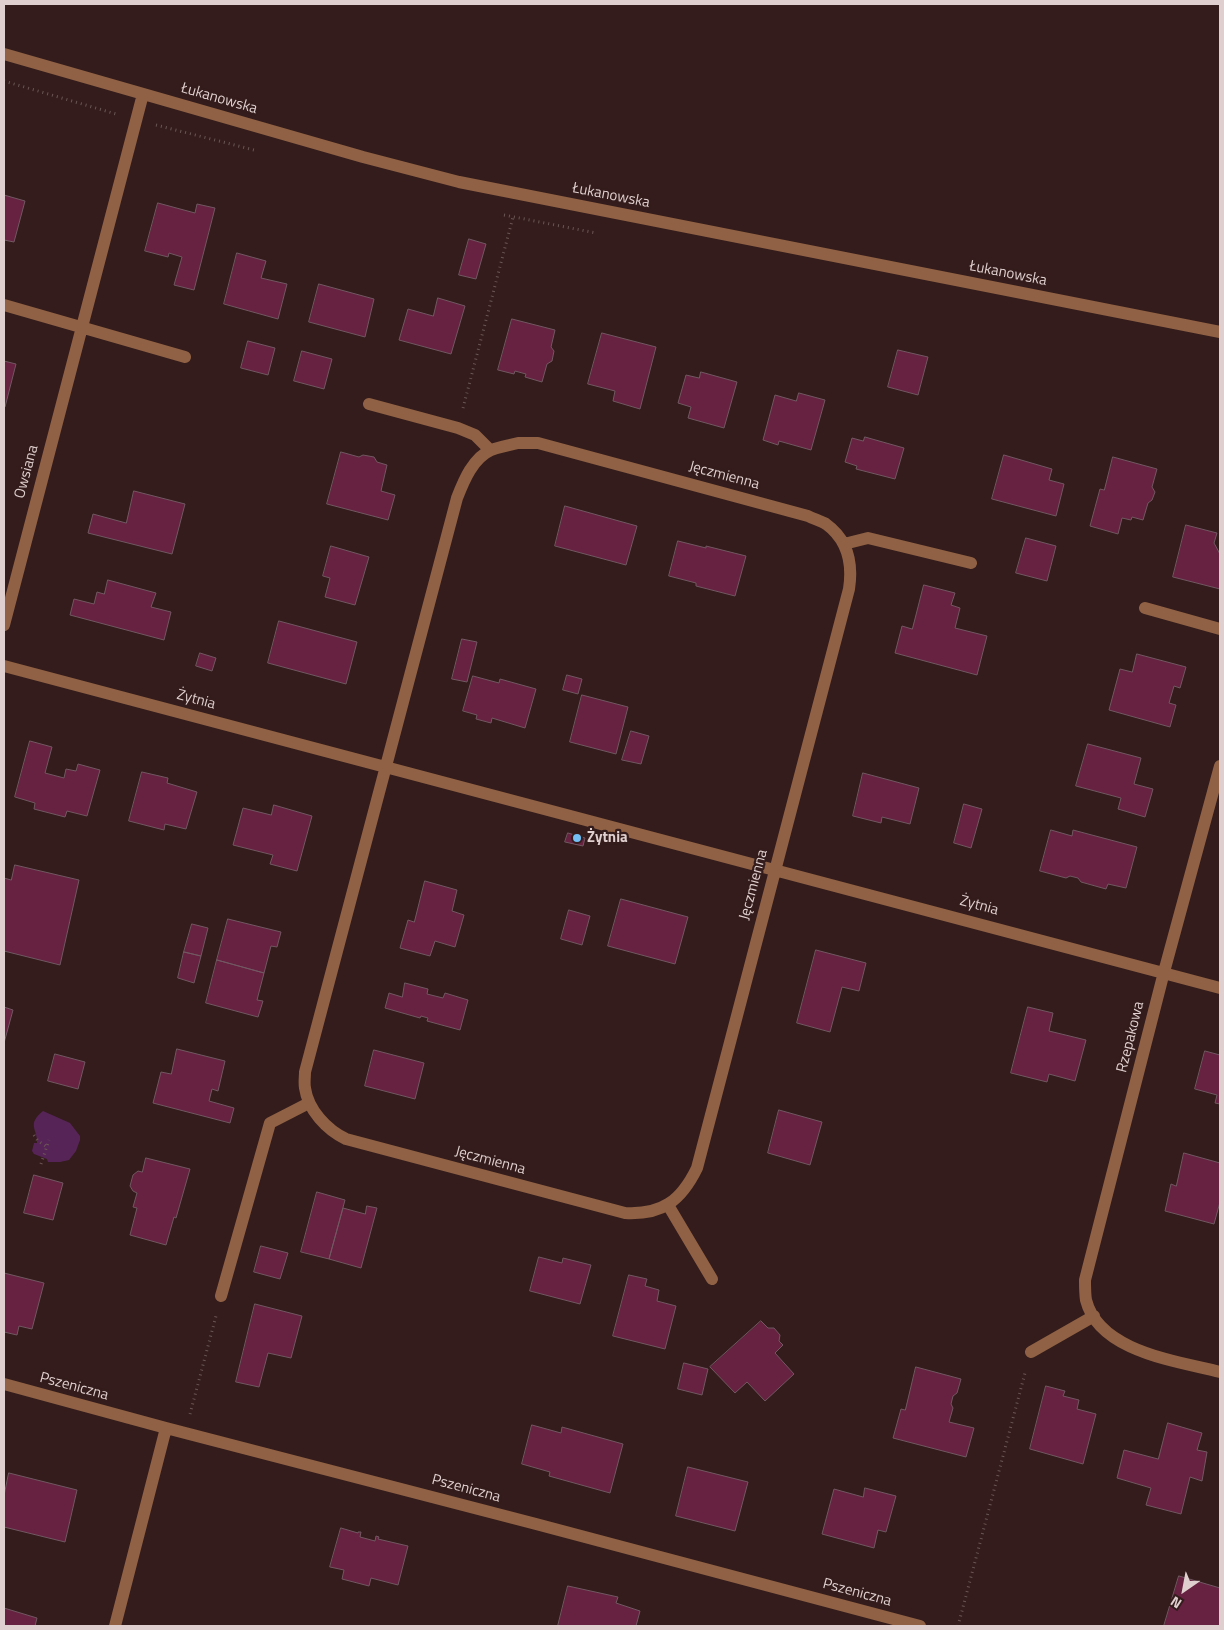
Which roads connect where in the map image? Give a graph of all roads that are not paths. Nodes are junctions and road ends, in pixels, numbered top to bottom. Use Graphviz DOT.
graph roads {
  1 [pos="4,54"];
  2 [pos="143,94"];
  3 [pos="4,305"];
  4 [pos="82,328"];
  5 [pos="1220,332"];
  6 [pos="185,357"];
  7 [pos="369,404"];
  8 [pos="490,450"];
  9 [pos="844,544"];
  10 [pos="971,563"];
  11 [pos="1145,608"];
  12 [pos="4,625"];
  13 [pos="1220,629"];
  14 [pos="4,666"];
  15 [pos="1220,766"];
  16 [pos="387,767"];
  17 [pos="775,869"];
  18 [pos="1164,972"];
  19 [pos="1220,988"];
  20 [pos="309,1103"];
  21 [pos="668,1204"];
  22 [pos="712,1278"];
  23 [pos="221,1296"];
  24 [pos="1094,1316"];
  25 [pos="1031,1352"];
  26 [pos="1220,1372"];
  27 [pos="4,1384"];
  28 [pos="166,1428"];
  29 [pos="115,1626"];
  30 [pos="920,1626"];
  1 -- 2 [label="street, Łukanowska"];
  2 -- 4 [label="street, Owsiana"];
  2 -- 5 [label="street, Łukanowska"];
  3 -- 4 [label="street"];
  4 -- 6 [label="street"];
  4 -- 12 [label="street, Owsiana"];
  7 -- 8 [label="street"];
  8 -- 9 [label="street, Jęczmienna"];
  8 -- 16 [label="street, Jęczmienna"];
  9 -- 10 [label="street"];
  9 -- 17 [label="street, Jęczmienna"];
  11 -- 13 [label="street"];
  14 -- 16 [label="street, Żytnia"];
  15 -- 18 [label="street, Rzepakowa"];
  16 -- 17 [label="street, Żytnia"];
  16 -- 20 [label="street, Jęczmienna"];
  17 -- 18 [label="street, Żytnia"];
  17 -- 21 [label="street, Jęczmienna"];
  18 -- 19 [label="street, Żytnia"];
  18 -- 24 [label="street, Rzepakowa"];
  20 -- 21 [label="street, Jęczmienna"];
  20 -- 23 [label="street"];
  21 -- 22 [label="street"];
  24 -- 25 [label="street"];
  24 -- 26 [label="street, Rzepakowa"];
  27 -- 28 [label="street, Pszeniczna"];
  28 -- 29 [label="street"];
  28 -- 30 [label="street, Pszeniczna"];
}
